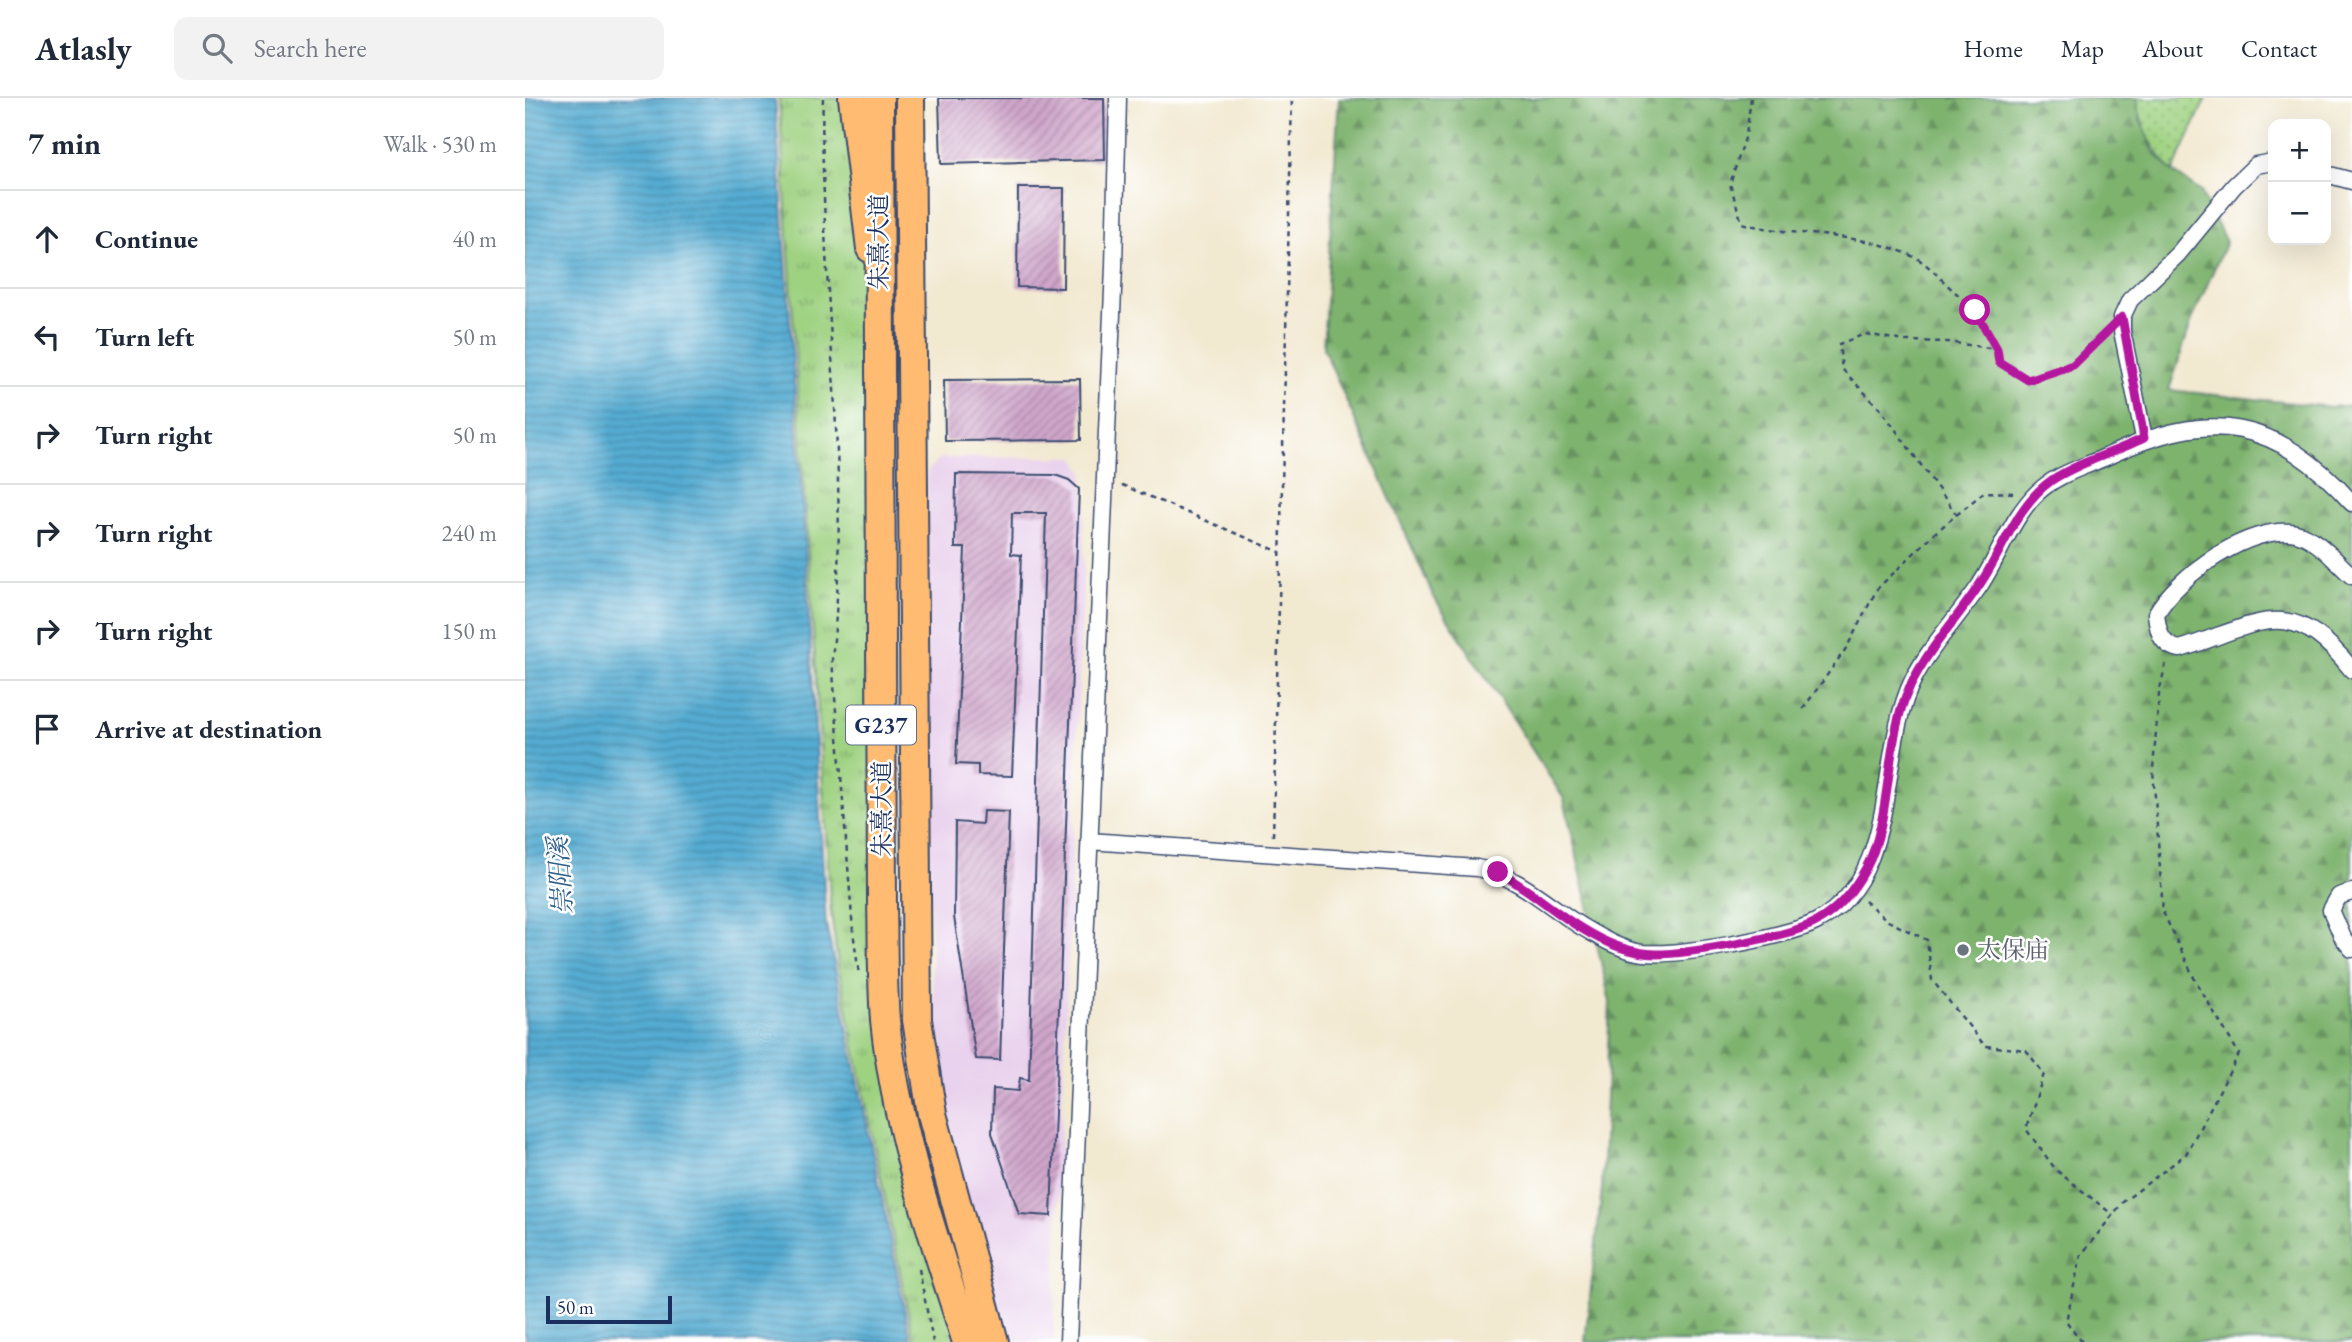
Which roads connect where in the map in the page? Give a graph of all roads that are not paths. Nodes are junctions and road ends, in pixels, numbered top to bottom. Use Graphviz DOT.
graph roads {
  1 [pos="879,98"];
  2 [pos="910,98"];
  3 [pos="1118,98"];
  4 [pos="853,110"];
  5 [pos="2268,163"];
  6 [pos="2331,175"];
  7 [pos="2352,181"];
  8 [pos="880,327"];
  9 [pos="2144,438"];
  10 [pos="2352,503"];
  11 [pos="2352,576"];
  12 [pos="2352,670"];
  13 [pos="1090,841"];
  14 [pos="2352,892"];
  15 [pos="2352,949"];
  16 [pos="967,1342"];
  17 [pos="994,1342"];
  18 [pos="1068,1342"];
  1 -- 8 [label="highway, 朱熹大道 / G237"];
  2 -- 17 [label="highway, 朱熹大道 / G237"];
  3 -- 13 [label="street"];
  4 -- 8 [label="main road"];
  5 -- 9 [label="street"];
  6 -- 7 [label="street"];
  8 -- 16 [label="highway, 朱熹大道 / G237"];
  9 -- 10 [label="street"];
  9 -- 13 [label="street"];
  11 -- 12 [label="street"];
  13 -- 18 [label="street"];
  14 -- 15 [label="street"];
}
